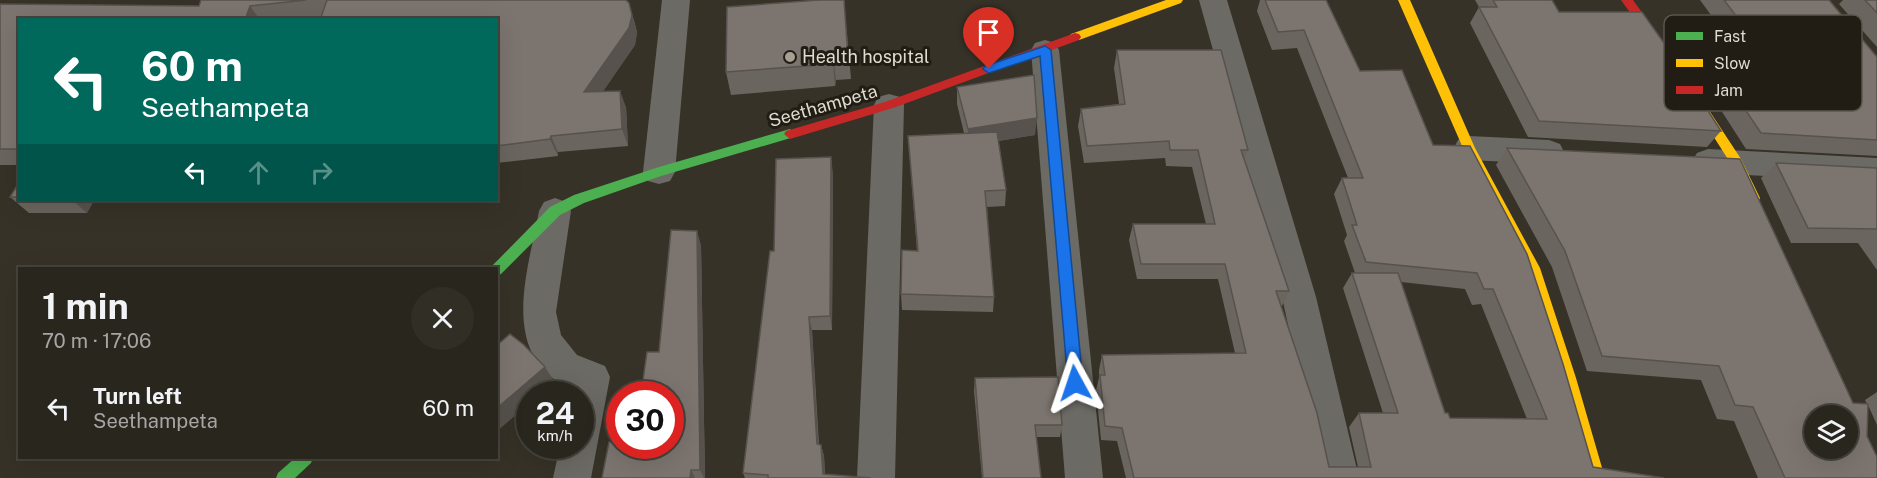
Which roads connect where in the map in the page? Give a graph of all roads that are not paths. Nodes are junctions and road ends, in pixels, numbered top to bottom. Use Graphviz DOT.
graph roads {
  1 [pos="676,0"];
  2 [pos="1177,0"];
  3 [pos="1213,0"];
  4 [pos="1404,0"];
  5 [pos="1627,0"];
  6 [pos="1045,50"];
  7 [pos="1664,51"];
  8 [pos="889,105"];
  9 [pos="1703,111"];
  10 [pos="1469,148"];
  11 [pos="1574,154"];
  12 [pos="1678,159"];
  13 [pos="1736,162"];
  14 [pos="1877,170"];
  15 [pos="659,172"];
  16 [pos="555,211"];
  17 [pos="1761,216"];
  18 [pos="498,268"];
  19 [pos="591,381"];
  20 [pos="304,459"];
  21 [pos="576,459"];
  22 [pos="284,478"];
  23 [pos="572,478"];
  24 [pos="876,478"];
  25 [pos="1084,478"];
  26 [pos="1340,478"];
  27 [pos="1598,478"];
  1 -- 15 [label="street"];
  2 -- 6 [label="street, Seethampeta"];
  3 -- 26 [label="street"];
  4 -- 10 [label="street"];
  5 -- 7 [label="street"];
  6 -- 8 [label="street, Seethampeta"];
  6 -- 25 [label="street"];
  8 -- 15 [label="street, Seethampeta"];
  8 -- 24 [label="street"];
  9 -- 13 [label="street"];
  10 -- 11 [label="street"];
  10 -- 27 [label="street"];
  12 -- 13 [label="street"];
  13 -- 14 [label="street"];
  13 -- 17 [label="street"];
  15 -- 16 [label="street, Seethampeta"];
  16 -- 18 [label="street, Seethampeta"];
  16 -- 19 [label="street"];
  20 -- 22 [label="street"];
  21 -- 23 [label="street"];
}
